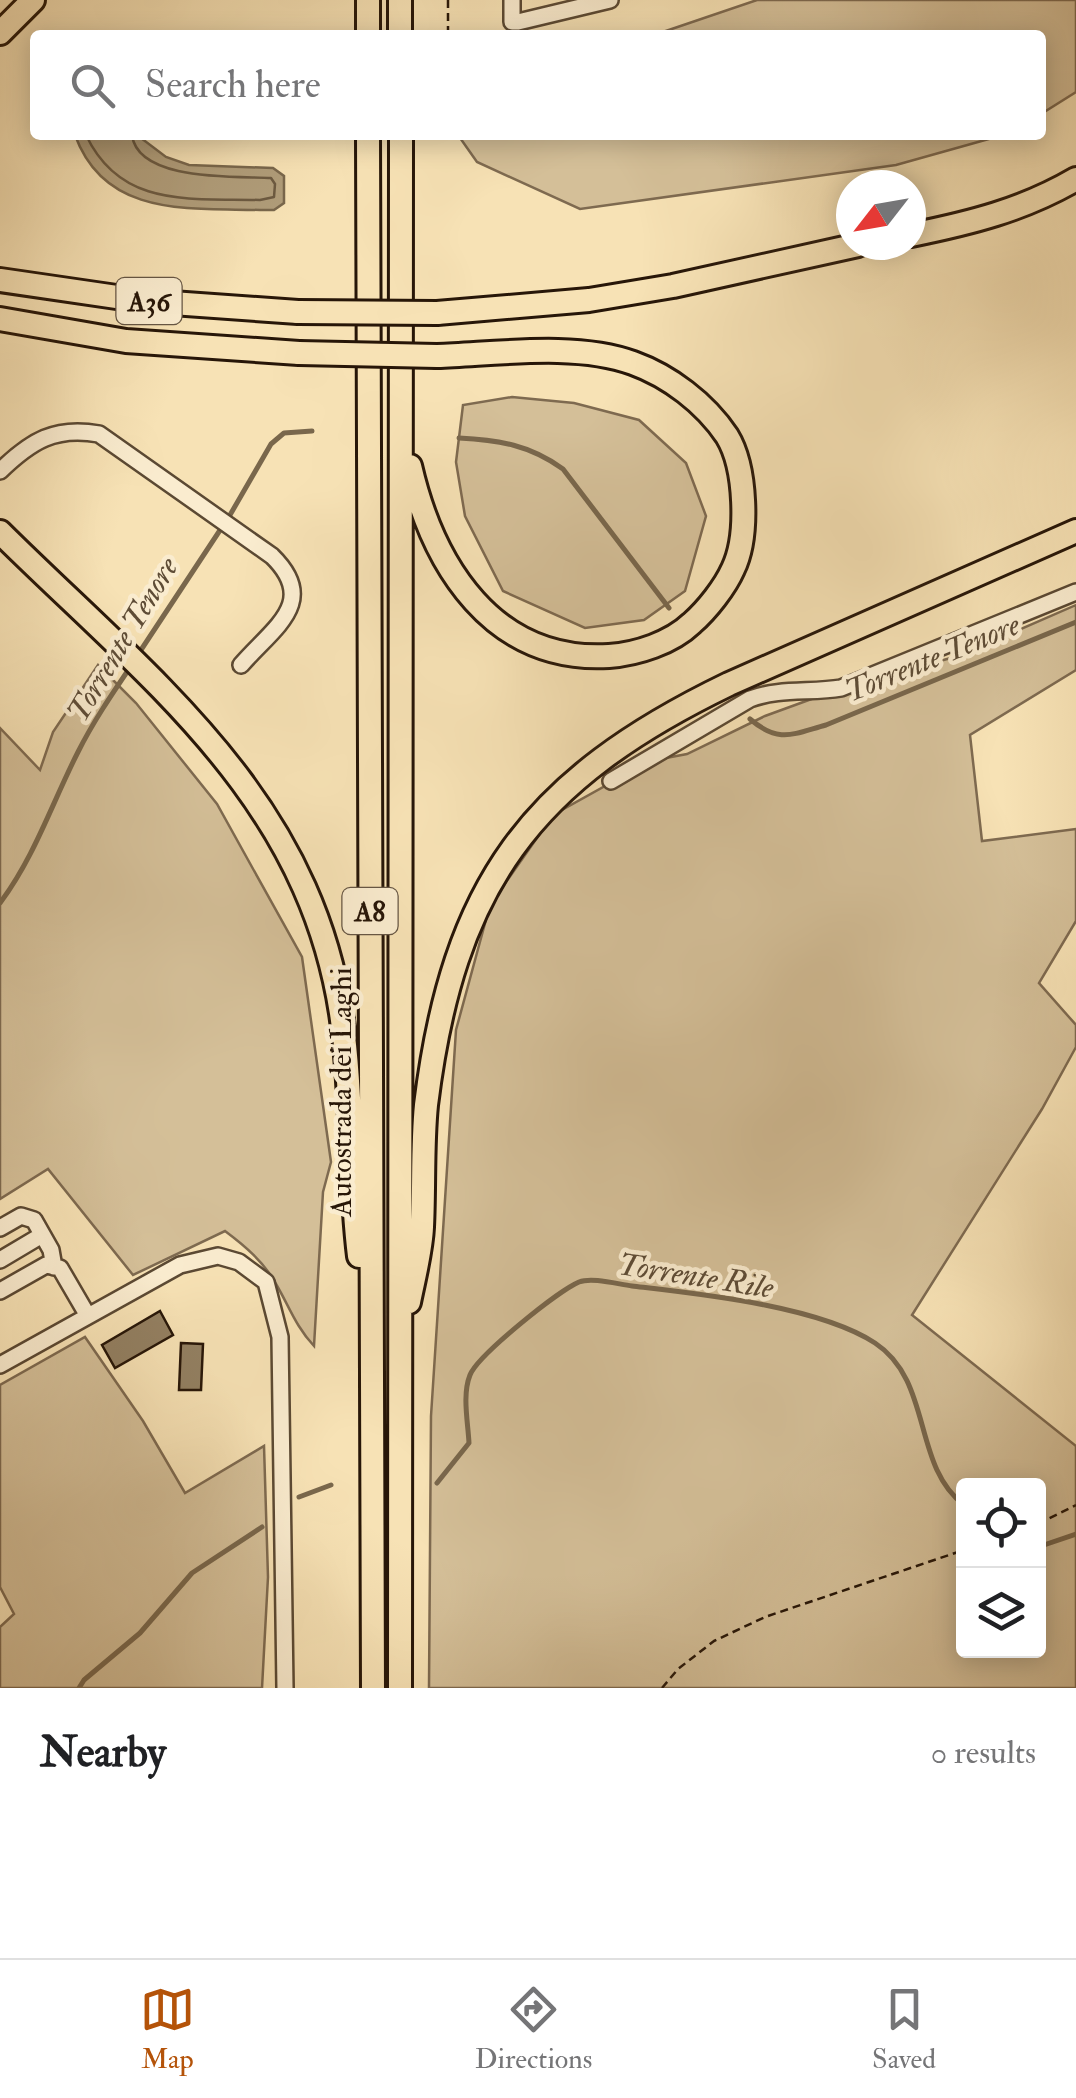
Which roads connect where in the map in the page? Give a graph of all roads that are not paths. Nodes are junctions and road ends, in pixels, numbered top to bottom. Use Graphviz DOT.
graph roads {
  1 [pos="32,0"];
  2 [pos="368,0"];
  3 [pos="400,0"];
  4 [pos="512,0"];
  5 [pos="610,0"];
  6 [pos="368,30"];
  7 [pos="400,30"];
  8 [pos="0,32"];
  9 [pos="368,140"];
  10 [pos="401,140"];
  11 [pos="1076,179"];
  12 [pos="926,232"];
  13 [pos="836,250"];
  14 [pos="0,280"];
  15 [pos="0,319"];
  16 [pos="402,431"];
  17 [pos="0,471"];
  18 [pos="1076,531"];
  19 [pos="0,532"];
  20 [pos="1076,592"];
  21 [pos="241,664"];
  22 [pos="611,782"];
  23 [pos="0,1228"];
  24 [pos="42,1235"];
  25 [pos="0,1260"];
  26 [pos="54,1267"];
  27 [pos="0,1292"];
  28 [pos="88,1316"];
  29 [pos="372,1356"];
  30 [pos="398,1357"];
  31 [pos="0,1365"];
  32 [pos="285,1688"];
  33 [pos="373,1688"];
  34 [pos="400,1688"];
  1 -- 8 [label="highway"];
  2 -- 6 [label="highway"];
  3 -- 7 [label="highway"];
  4 -- 5 [label="street"];
  9 -- 29 [label="highway, Autostrada dei Laghi / A8"];
  10 -- 16 [label="highway, Autostrada dei Laghi / A8"];
  11 -- 12 [label="highway"];
  13 -- 14 [label="highway, A36, bridge"];
  15 -- 16 [label="highway, A36, bridge"];
  16 -- 30 [label="highway, Autostrada dei Laghi / A8"];
  17 -- 21 [label="street"];
  18 -- 30 [label="highway"];
  19 -- 29 [label="highway"];
  20 -- 22 [label="street"];
  23 -- 24 [label="street"];
  24 -- 25 [label="street"];
  24 -- 26 [label="street"];
  26 -- 27 [label="street"];
  26 -- 28 [label="street"];
  28 -- 31 [label="street"];
  28 -- 32 [label="street"];
  29 -- 33 [label="highway, Autostrada dei Laghi / A8"];
  30 -- 34 [label="highway, Autostrada dei Laghi / A8"];
}
